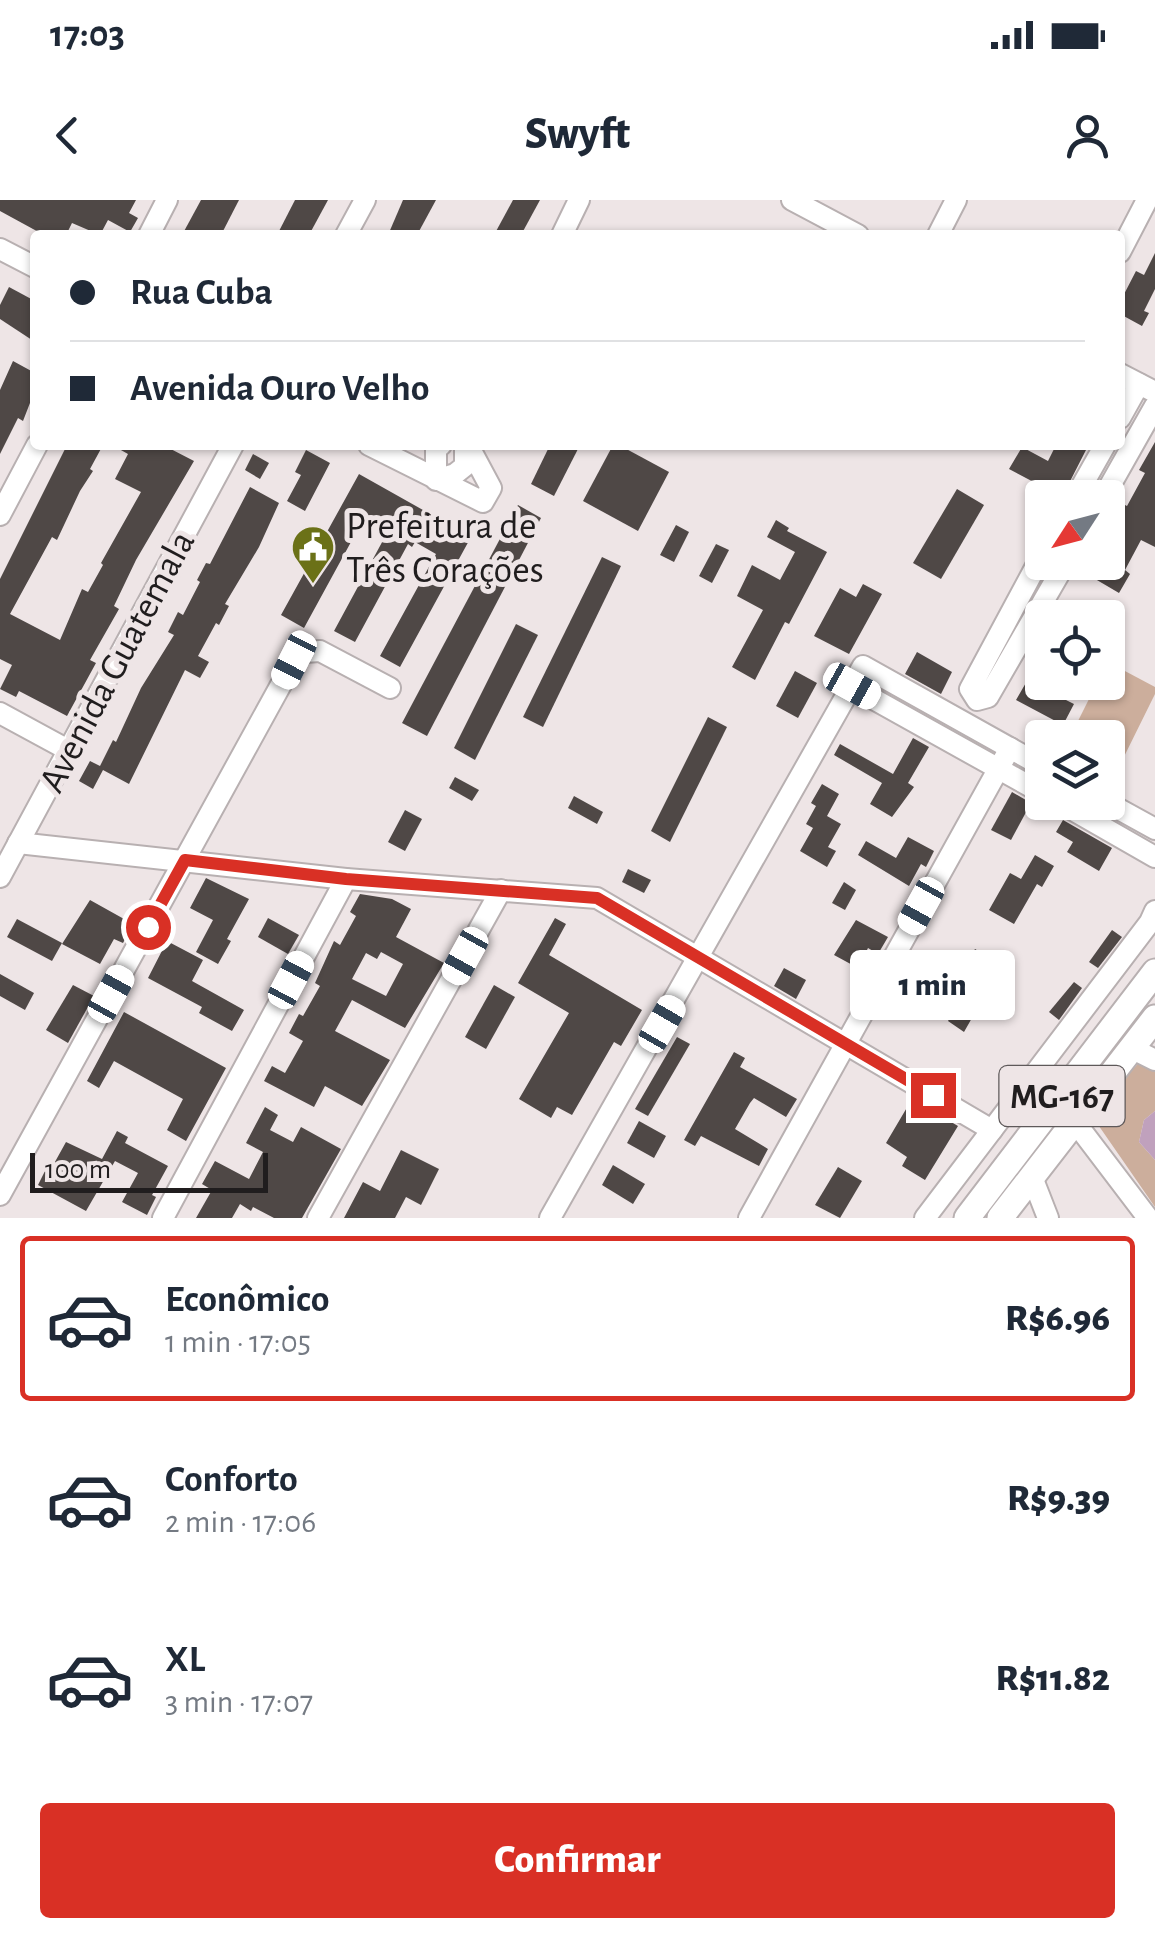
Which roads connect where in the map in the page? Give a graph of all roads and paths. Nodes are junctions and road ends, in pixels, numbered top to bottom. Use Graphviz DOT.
graph roads {
  1 [pos="167,200"];
  2 [pos="364,200"];
  3 [pos="579,200"];
  4 [pos="792,200"];
  5 [pos="956,200"];
  6 [pos="1147,200"];
  7 [pos="152,230"];
  8 [pos="349,230"];
  9 [pos="564,230"];
  10 [pos="849,230"];
  11 [pos="941,230"];
  12 [pos="1125,242"];
  13 [pos="0,250"];
  14 [pos="30,265"];
  15 [pos="1147,388"];
  16 [pos="1155,406"];
  17 [pos="1125,412"];
  18 [pos="34,450"];
  19 [pos="229,450"];
  20 [pos="378,450"];
  21 [pos="436,450"];
  22 [pos="467,450"];
  23 [pos="470,450"];
  24 [pos="1101,450"];
  25 [pos="436,480"];
  26 [pos="1085,480"];
  27 [pos="1113,480"];
  28 [pos="0,515"];
  29 [pos="1050,562"];
  30 [pos="852,686"];
  31 [pos="390,688"];
  32 [pos="0,713"];
  33 [pos="1010,748"];
  34 [pos="68,750"];
  35 [pos="1025,756"];
  36 [pos="998,768"];
  37 [pos="1025,783"];
  38 [pos="1125,812"];
  39 [pos="1090,820"];
  40 [pos="1155,829"];
  41 [pos="18,843"];
  42 [pos="1155,857"];
  43 [pos="185,860"];
  44 [pos="0,876"];
  45 [pos="346,879"];
  46 [pos="501,890"];
  47 [pos="1155,910"];
  48 [pos="699,959"];
  49 [pos="1155,972"];
  50 [pos="1155,1018"];
  51 [pos="845,1044"];
  52 [pos="1131,1048"];
  53 [pos="1155,1060"];
  54 [pos="1074,1122"];
  55 [pos="992,1130"];
  56 [pos="1032,1176"];
  57 [pos="0,1195"];
  58 [pos="163,1218"];
  59 [pos="318,1218"];
  60 [pos="550,1218"];
  61 [pos="749,1218"];
  62 [pos="924,1218"];
  63 [pos="966,1218"];
  64 [pos="1000,1218"];
  65 [pos="1048,1218"];
  66 [pos="1148,1218"];
  1 -- 7 [label="street"];
  2 -- 8 [label="street"];
  3 -- 9 [label="street"];
  4 -- 10 [label="street"];
  5 -- 11 [label="street"];
  6 -- 12 [label="street"];
  13 -- 14 [label="street"];
  15 -- 17 [label="street"];
  16 -- 27 [label="street"];
  18 -- 28 [label="street"];
  19 -- 34 [label="street, Avenida Guatemala"];
  20 -- 25 [label="street"];
  21 -- 25 [label="street"];
  22 -- 25 [label="street"];
  23 -- 25 [label="street"];
  24 -- 26 [label="street"];
  29 -- 29 [label="street"];
  30 -- 33 [label="street"];
  30 -- 36 [label="street"];
  30 -- 48 [label="street"];
  31 -- 43 [label="street"];
  32 -- 34 [label="street"];
  33 -- 35 [label="street"];
  33 -- 36 [label="street"];
  34 -- 41 [label="street, Avenida Guatemala"];
  36 -- 37 [label="street"];
  36 -- 51 [label="street"];
  38 -- 40 [label="street"];
  39 -- 42 [label="street"];
  41 -- 43 [label="street"];
  41 -- 44 [label="street, Avenida Guatemala"];
  43 -- 45 [label="street"];
  43 -- 57 [label="street"];
  45 -- 46 [label="street"];
  45 -- 58 [label="street"];
  46 -- 48 [label="street"];
  46 -- 59 [label="street"];
  47 -- 55 [label="street"];
  48 -- 51 [label="street"];
  48 -- 60 [label="street"];
  49 -- 63 [label="main road, MG-167"];
  50 -- 52 [label="main road, MG-167"];
  51 -- 55 [label="street"];
  51 -- 61 [label="street"];
  52 -- 53 [label="street"];
  52 -- 54 [label="main road, MG-167"];
  54 -- 56 [label="main road, MG-167"];
  54 -- 66 [label="street"];
  55 -- 62 [label="street"];
  56 -- 64 [label="main road, MG-167"];
  56 -- 65 [label="street"];
}
